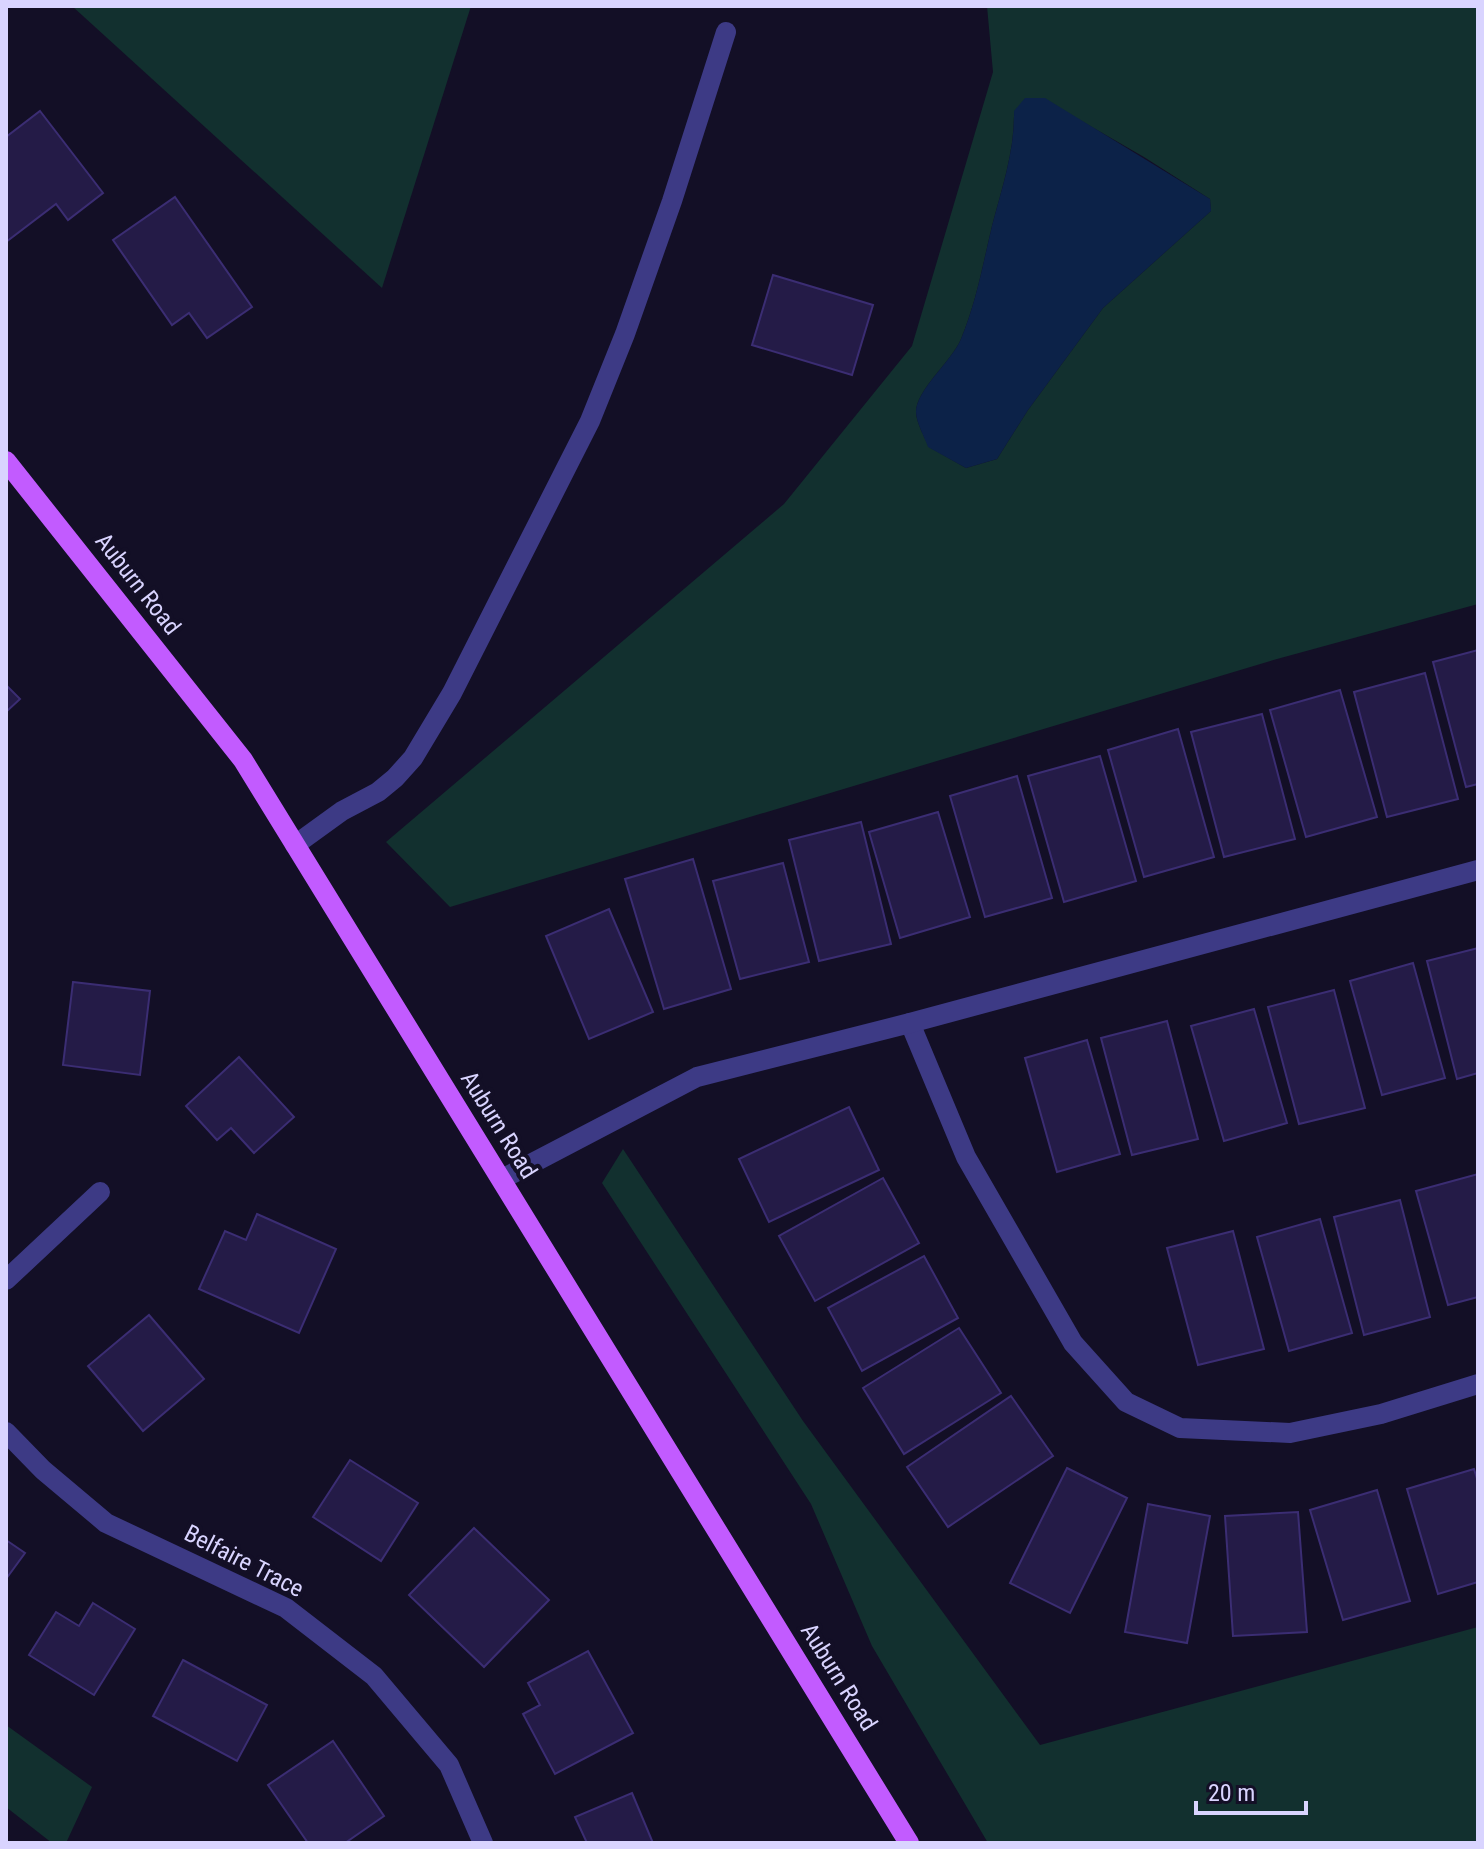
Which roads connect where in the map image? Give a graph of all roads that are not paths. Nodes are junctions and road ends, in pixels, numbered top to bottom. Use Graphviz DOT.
graph roads {
  1 [pos="726,32"];
  2 [pos="11,475"];
  3 [pos="295,845"];
  4 [pos="1478,870"];
  5 [pos="910,1023"];
  6 [pos="502,1179"];
  7 [pos="100,1192"];
  8 [pos="6,1280"];
  9 [pos="1478,1384"];
  10 [pos="6,1432"];
  11 [pos="483,1843"];
  12 [pos="909,1843"];
  1 -- 3 [label="street"];
  2 -- 3 [label="main road, Auburn Road"];
  3 -- 6 [label="main road, Auburn Road"];
  4 -- 5 [label="street"];
  5 -- 6 [label="street"];
  5 -- 9 [label="street"];
  6 -- 12 [label="main road, Auburn Road"];
  7 -- 8 [label="street"];
  10 -- 11 [label="street, Belfaire Trace"];
}
